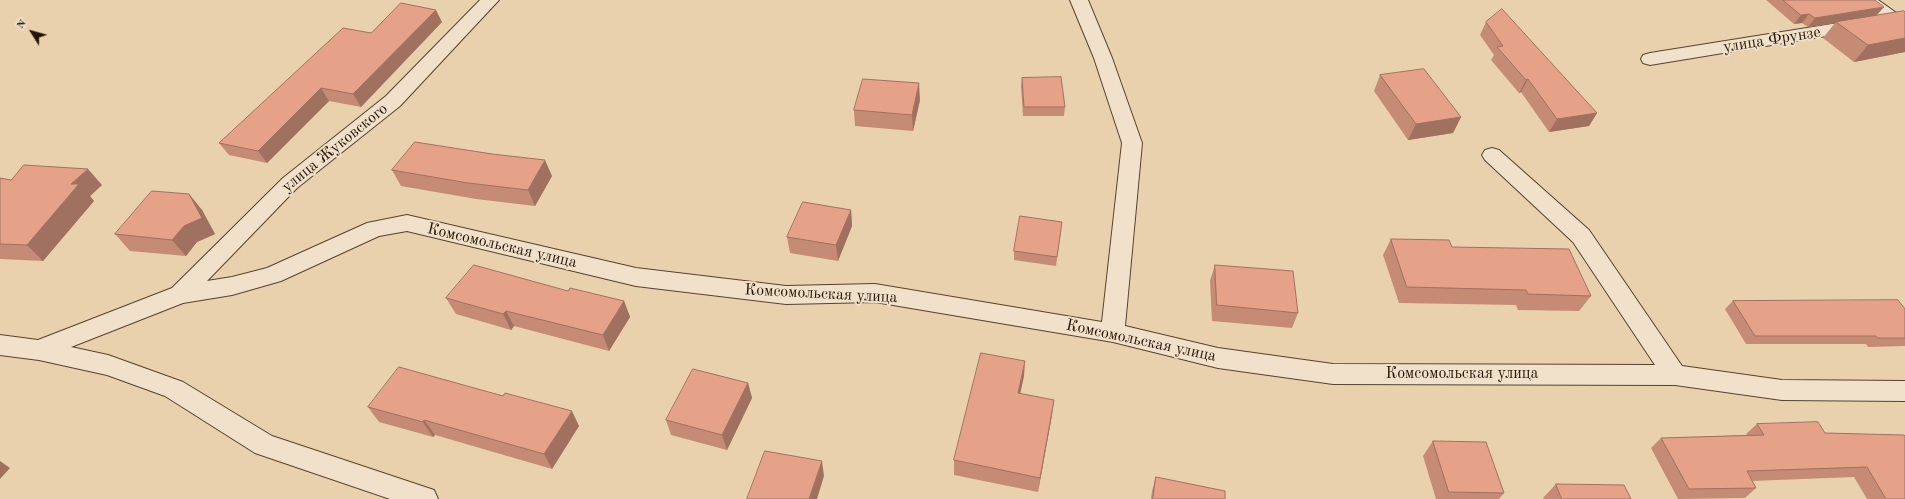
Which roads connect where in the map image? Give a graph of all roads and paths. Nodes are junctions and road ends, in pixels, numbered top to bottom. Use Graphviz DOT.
graph roads {
  1 [pos="490,0"];
  2 [pos="1079,0"];
  3 [pos="1868,0"];
  4 [pos="1900,24"];
  5 [pos="1650,59"];
  6 [pos="1492,155"];
  7 [pos="180,294"];
  8 [pos="1113,333"];
  9 [pos="0,345"];
  10 [pos="39,350"];
  11 [pos="1675,375"];
  12 [pos="1905,391"];
  13 [pos="378,493"];
  14 [pos="425,499"];
  1 -- 7 [label="street, улица Жуковского"];
  2 -- 8 [label="street"];
  3 -- 4 [label="street, улица Фрунзе"];
  4 -- 5 [label="street, улица Фрунзе"];
  6 -- 11 [label="street"];
  7 -- 8 [label="street, Комсомольская улица"];
  7 -- 10 [label="street, Комсомольская улица"];
  8 -- 11 [label="street, Комсомольская улица"];
  9 -- 10 [label="street"];
  10 -- 13 [label="street"];
  11 -- 12 [label="street, Комсомольская улица"];
  13 -- 14 [label="street"];
}
